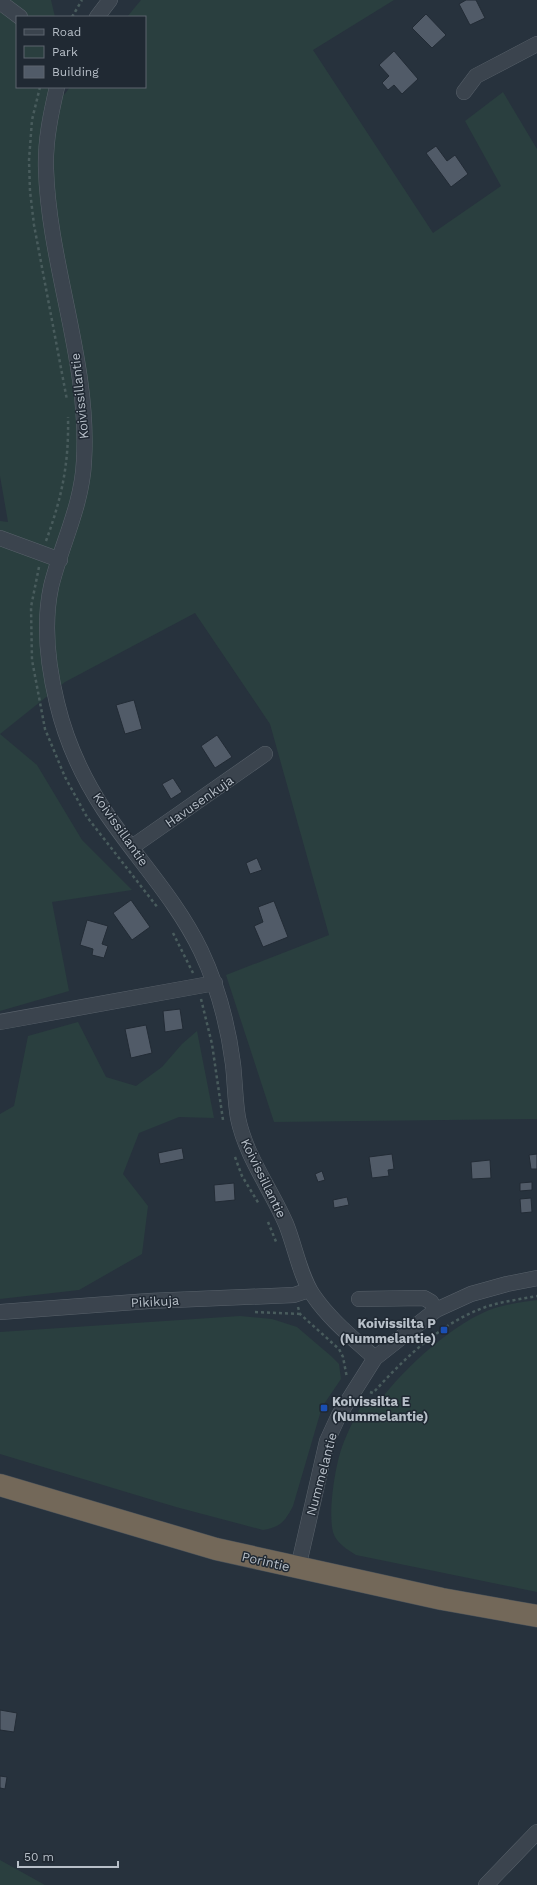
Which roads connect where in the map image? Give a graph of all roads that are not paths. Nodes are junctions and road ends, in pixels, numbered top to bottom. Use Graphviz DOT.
graph roads {
  1 [pos="110,0"];
  2 [pos="0,2"];
  3 [pos="19,16"];
  4 [pos="98,16"];
  5 [pos="537,44"];
  6 [pos="57,88"];
  7 [pos="464,92"];
  8 [pos="0,538"];
  9 [pos="60,560"];
  10 [pos="265,754"];
  11 [pos="132,847"];
  12 [pos="215,983"];
  13 [pos="0,1022"];
  14 [pos="537,1278"];
  15 [pos="309,1290"];
  16 [pos="359,1299"];
  17 [pos="436,1310"];
  18 [pos="0,1312"];
  19 [pos="375,1358"];
  20 [pos="0,1485"];
  21 [pos="298,1568"];
  22 [pos="537,1616"];
  23 [pos="537,1832"];
  24 [pos="486,1885"];
  1 -- 4 [label="street"];
  2 -- 3 [label="street"];
  5 -- 7 [label="street"];
  6 -- 9 [label="street, Koivissillantie"];
  8 -- 9 [label="street"];
  9 -- 11 [label="street, Koivissillantie"];
  10 -- 11 [label="street, Havusenkuja"];
  11 -- 12 [label="street, Koivissillantie"];
  12 -- 13 [label="street"];
  12 -- 15 [label="street, Koivissillantie"];
  14 -- 17 [label="street, Nummelantie"];
  15 -- 18 [label="street, Pikikuja"];
  15 -- 19 [label="street, Koivissillantie"];
  16 -- 17 [label="street"];
  17 -- 19 [label="street, Nummelantie"];
  19 -- 21 [label="street, Nummelantie"];
  20 -- 21 [label="highway, Porintie"];
  21 -- 22 [label="highway, Porintie"];
  23 -- 24 [label="street"];
}
